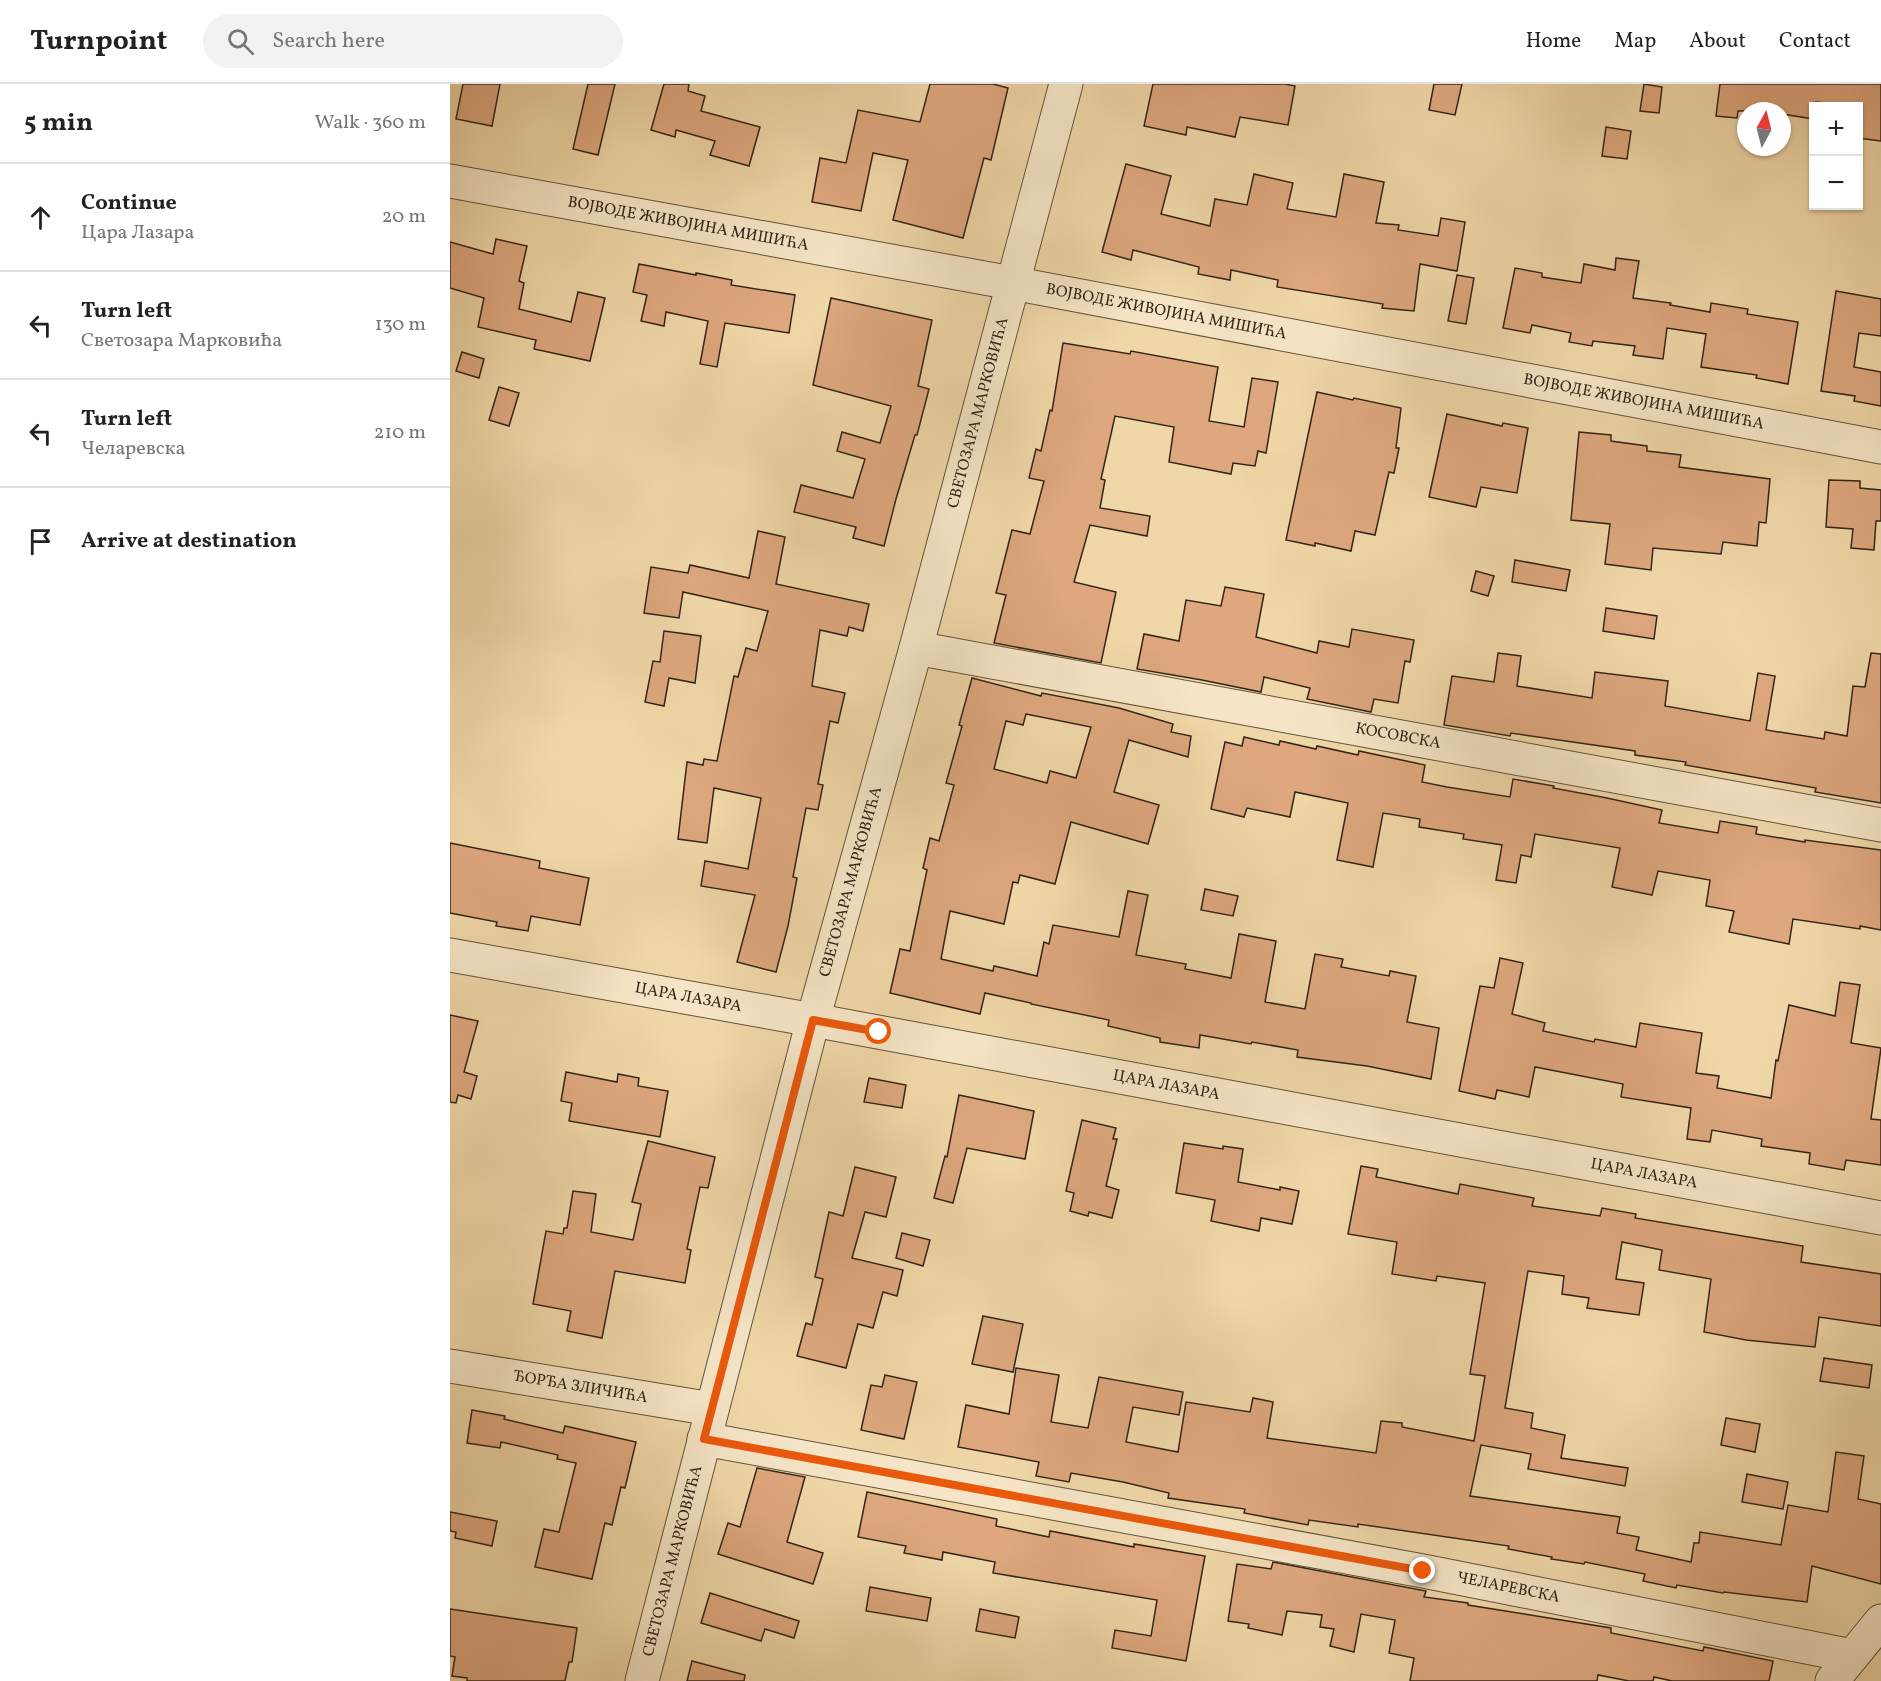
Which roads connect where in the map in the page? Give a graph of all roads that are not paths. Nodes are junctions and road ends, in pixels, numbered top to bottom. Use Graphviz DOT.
graph roads {
  1 [pos="1066,84"];
  2 [pos="450,181"];
  3 [pos="1012,283"];
  4 [pos="1881,447"];
  5 [pos="916,648"];
  6 [pos="1881,825"];
  7 [pos="450,956"];
  8 [pos="813,1020"];
  9 [pos="1881,1218"];
  10 [pos="450,1366"];
  11 [pos="708,1424"];
  12 [pos="1881,1621"];
  13 [pos="1852,1656"];
  14 [pos="642,1681"];
  15 [pos="1832,1681"];
  1 -- 3 [label="street, СВЕТОЗАРА МАРКОВИЋА"];
  2 -- 3 [label="street, ВОЈВОДЕ ЖИВОЈИНА МИШИЋА"];
  3 -- 4 [label="street, ВОЈВОДЕ ЖИВОЈИНА МИШИЋА"];
  3 -- 5 [label="street, СВЕТОЗАРА МАРКОВИЋА"];
  5 -- 6 [label="street, КОСОВСКА"];
  5 -- 8 [label="street, СВЕТОЗАРА МАРКОВИЋА"];
  7 -- 8 [label="street, ЦАРА ЛАЗАРА"];
  8 -- 9 [label="street, ЦАРА ЛАЗАРА"];
  8 -- 11 [label="street, СВЕТОЗАРА МАРКОВИЋА"];
  10 -- 11 [label="street, ЂОРЂА ЗЛИЧИЋА"];
  11 -- 13 [label="street, ЧЕЛАРЕВСКА"];
  11 -- 14 [label="street, СВЕТОЗАРА МАРКОВИЋА"];
  12 -- 13 [label="street"];
  13 -- 15 [label="street"];
}
